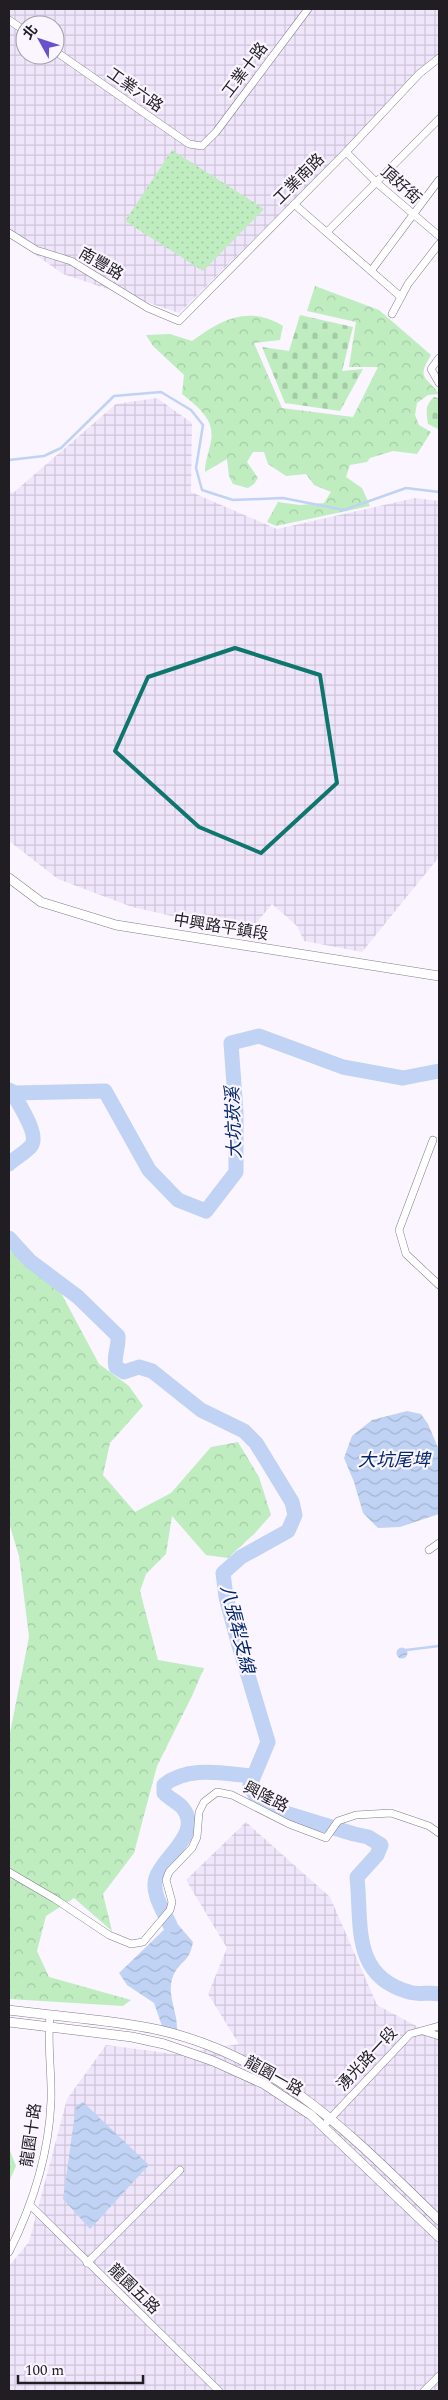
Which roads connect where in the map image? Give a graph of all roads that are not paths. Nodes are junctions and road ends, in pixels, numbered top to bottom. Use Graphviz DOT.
graph roads {
  1 [pos="308,9"];
  2 [pos="65,58"];
  3 [pos="439,58"];
  4 [pos="439,119"];
  5 [pos="202,146"];
  6 [pos="346,152"];
  7 [pos="439,180"];
  8 [pos="376,183"];
  9 [pos="294,204"];
  10 [pos="413,215"];
  11 [pos="327,232"];
  12 [pos="9,233"];
  13 [pos="439,236"];
  14 [pos="439,244"];
  15 [pos="371,271"];
  16 [pos="400,297"];
  17 [pos="392,314"];
  18 [pos="178,321"];
  19 [pos="439,358"];
  20 [pos="439,383"];
  21 [pos="9,878"];
  22 [pos="439,976"];
  23 [pos="433,1140"];
  24 [pos="439,1285"];
  25 [pos="439,1543"];
  26 [pos="429,1550"];
  27 [pos="439,1833"];
  28 [pos="9,1872"];
  29 [pos="9,2010"];
  30 [pos="50,2016"];
  31 [pos="9,2022"];
  32 [pos="439,2026"];
  33 [pos="49,2028"];
  34 [pos="422,2031"];
  35 [pos="439,2036"];
  36 [pos="331,2118"];
  37 [pos="323,2126"];
  38 [pos="180,2170"];
  39 [pos="31,2206"];
  40 [pos="439,2220"];
  41 [pos="439,2236"];
  42 [pos="9,2252"];
  43 [pos="87,2263"];
  44 [pos="439,2376"];
  45 [pos="219,2391"];
  46 [pos="424,2391"];
  1 -- 5 [label="street, 工業十路"];
  2 -- 5 [label="street, 工業六路"];
  3 -- 6 [label="street, 工業南路"];
  4 -- 8 [label="street"];
  6 -- 8 [label="street, 頂好街"];
  6 -- 9 [label="street, 工業南路"];
  7 -- 10 [label="street"];
  8 -- 10 [label="street, 頂好街"];
  8 -- 11 [label="street"];
  9 -- 11 [label="street"];
  9 -- 18 [label="street, 工業南路"];
  10 -- 13 [label="street, 頂好街"];
  10 -- 15 [label="street"];
  11 -- 15 [label="street"];
  12 -- 18 [label="street, 南豐路"];
  14 -- 16 [label="street"];
  15 -- 16 [label="street"];
  16 -- 17 [label="street"];
  19 -- 20 [label="street"];
  21 -- 22 [label="street, 中興路平鎮段"];
  23 -- 24 [label="street"];
  25 -- 26 [label="street"];
  27 -- 28 [label="street, 興隆路"];
  29 -- 30 [label="street, 龍園一路"];
  30 -- 33 [label="street, 龍園十路"];
  30 -- 36 [label="street, 龍園一路"];
  31 -- 33 [label="street, 龍園一路"];
  32 -- 34 [label="street, 湧光路一段"];
  33 -- 37 [label="street, 龍園一路"];
  33 -- 39 [label="street, 龍園十路"];
  34 -- 35 [label="street"];
  34 -- 36 [label="street, 湧光路一段"];
  36 -- 37 [label="street, 湧光路一段"];
  36 -- 40 [label="street, 龍園一路"];
  37 -- 41 [label="street, 龍園一路"];
  38 -- 43 [label="street"];
  39 -- 42 [label="street, 龍園十路"];
  39 -- 43 [label="street, 龍園五路"];
  43 -- 45 [label="street, 龍園五路"];
  44 -- 46 [label="street"];
}
